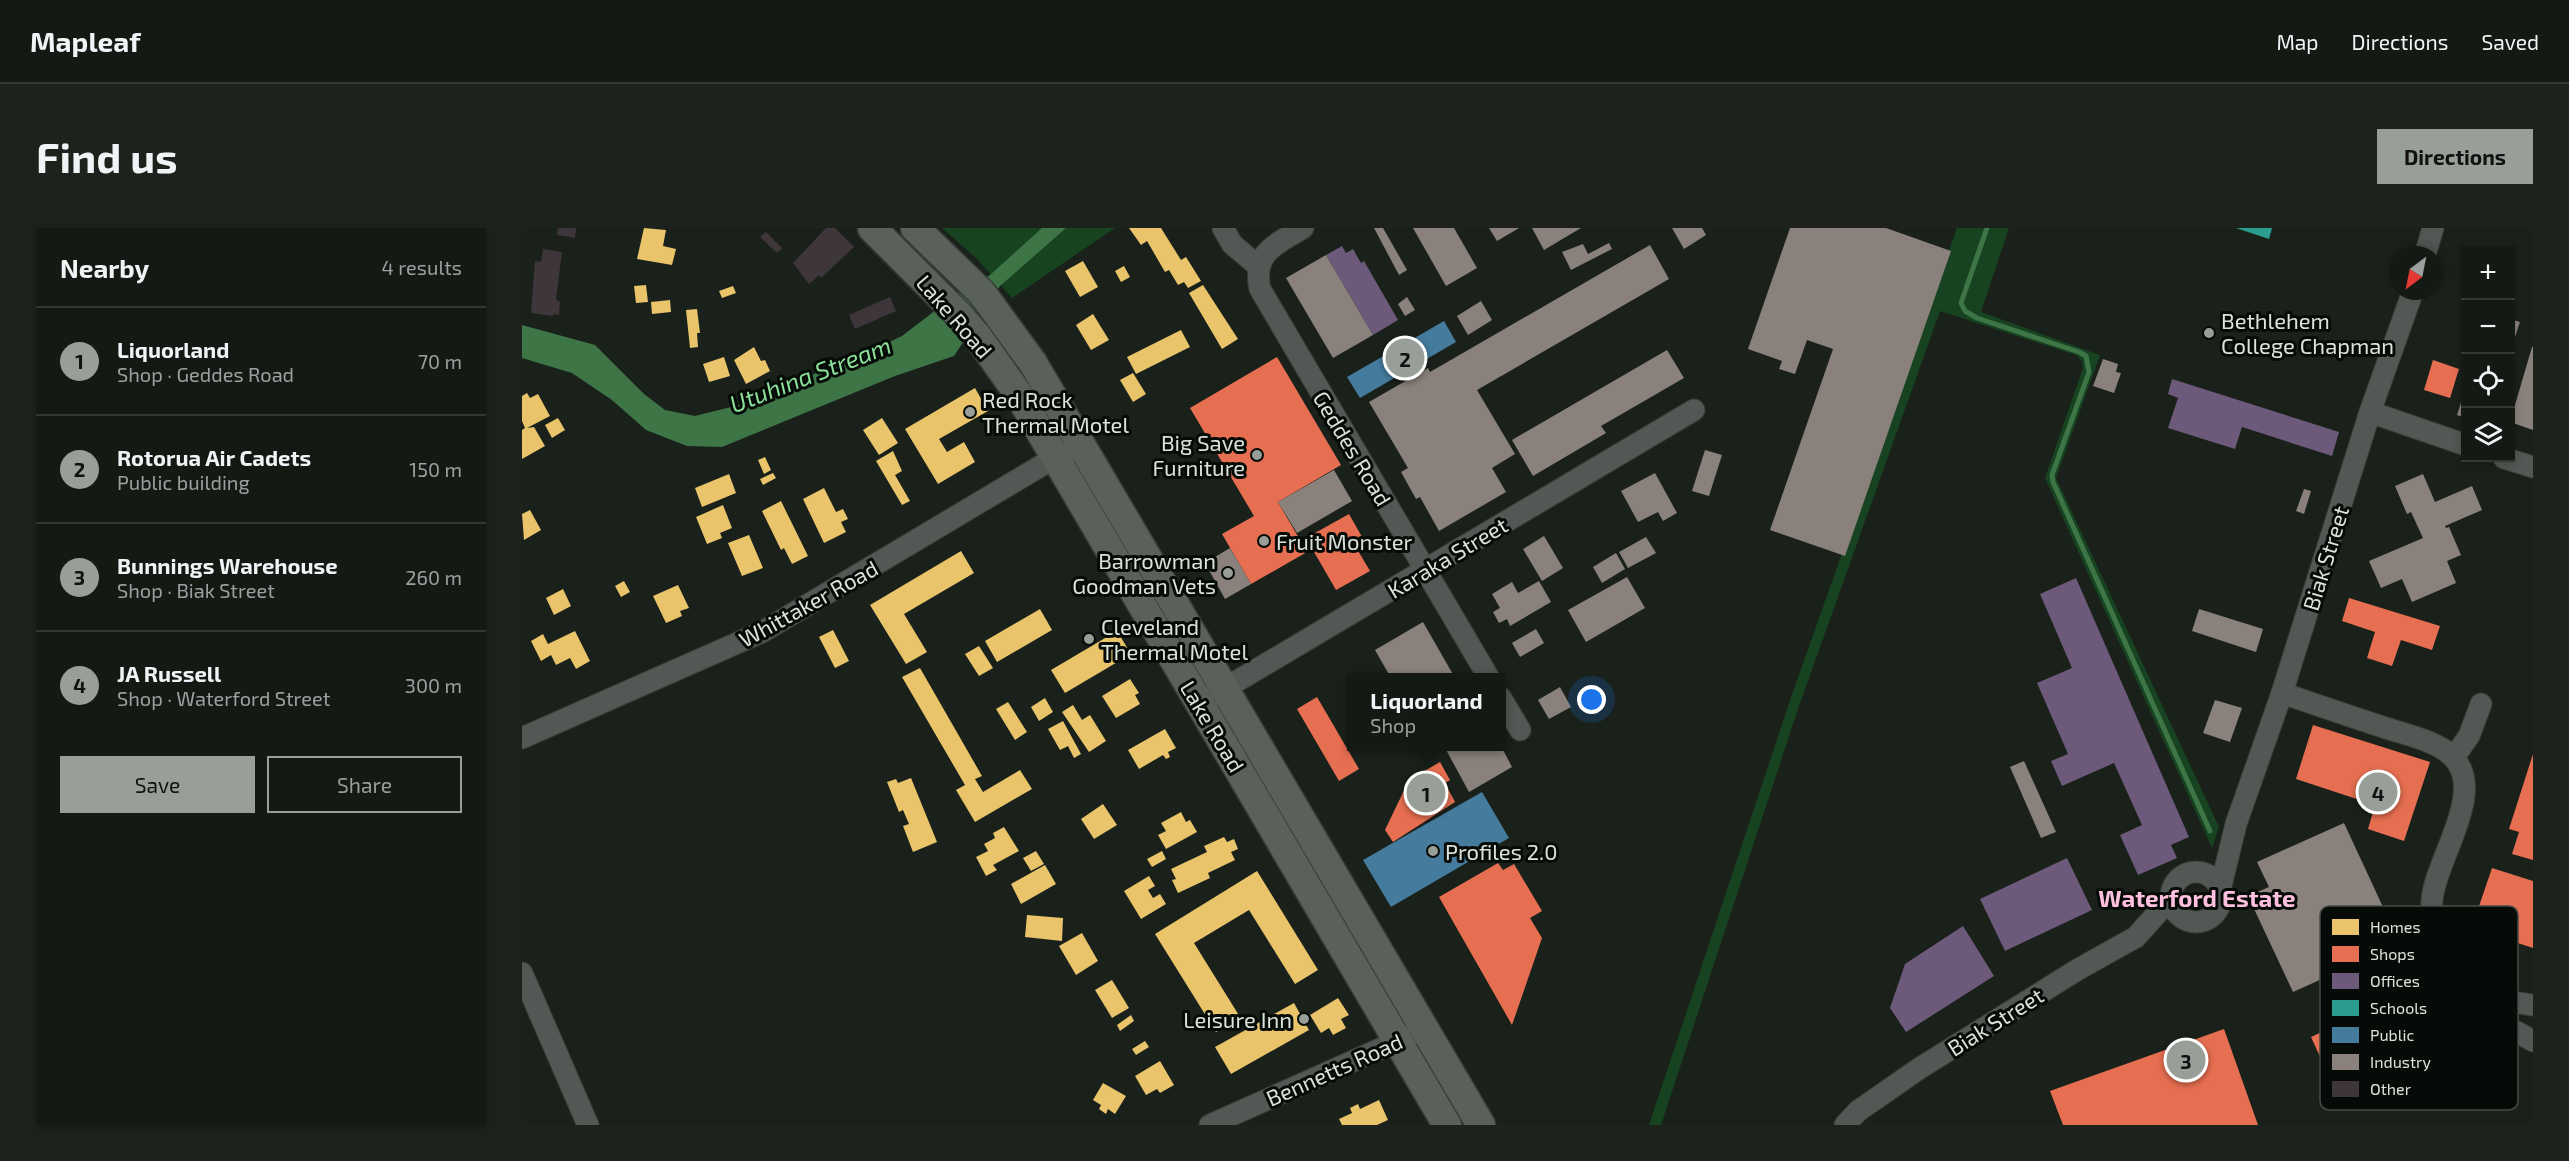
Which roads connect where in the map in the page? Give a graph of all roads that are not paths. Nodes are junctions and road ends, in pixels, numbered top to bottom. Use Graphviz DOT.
graph roads {
  1 [pos="873,228"];
  2 [pos="915,228"];
  3 [pos="1223,228"];
  4 [pos="1303,228"];
  5 [pos="2433,228"];
  6 [pos="2428,246"];
  7 [pos="1258,266"];
  8 [pos="2410,300"];
  9 [pos="1695,410"];
  10 [pos="2370,412"];
  11 [pos="2461,443"];
  12 [pos="1083,446"];
  13 [pos="1056,459"];
  14 [pos="2515,461"];
  15 [pos="2533,467"];
  16 [pos="1425,569"];
  17 [pos="1486,673"];
  18 [pos="1225,688"];
  19 [pos="2282,693"];
  20 [pos="1200,703"];
  21 [pos="2481,704"];
  22 [pos="1506,706"];
  23 [pos="1520,730"];
  24 [pos="522,738"];
  25 [pos="2454,757"];
  26 [pos="2236,824"];
  27 [pos="2201,872"];
  28 [pos="2220,890"];
  29 [pos="2171,898"];
  30 [pos="2432,906"];
  31 [pos="2186,920"];
  32 [pos="2136,937"];
  33 [pos="522,973"];
  34 [pos="2518,1003"];
  35 [pos="2533,1005"];
  36 [pos="1425,1029"];
  37 [pos="2518,1032"];
  38 [pos="1398,1040"];
  39 [pos="2533,1041"];
  40 [pos="1852,1118"];
  41 [pos="588,1125"];
  42 [pos="1209,1125"];
  43 [pos="1448,1125"];
  44 [pos="1481,1125"];
  1 -- 13 [label="main road, Lake Road"];
  2 -- 12 [label="main road, Lake Road"];
  3 -- 7 [label="street"];
  4 -- 7 [label="street"];
  5 -- 6 [label="street"];
  7 -- 16 [label="street, Geddes Road"];
  8 -- 10 [label="street, Biak Street"];
  9 -- 16 [label="street, Karaka Street"];
  10 -- 11 [label="street"];
  10 -- 19 [label="street, Biak Street"];
  12 -- 13 [label="street, Whittaker Road"];
  12 -- 18 [label="main road, Lake Road"];
  13 -- 20 [label="main road, Lake Road"];
  13 -- 24 [label="street, Whittaker Road"];
  14 -- 15 [label="street"];
  16 -- 17 [label="street, Geddes Road"];
  16 -- 18 [label="street, Karaka Street"];
  18 -- 20 [label="street, Karaka Street"];
  18 -- 36 [label="main road, Lake Road"];
  19 -- 25 [label="street"];
  19 -- 26 [label="street, Biak Street"];
  20 -- 38 [label="main road, Lake Road"];
  21 -- 25 [label="street"];
  22 -- 23 [label="street"];
  25 -- 30 [label="street"];
  26 -- 27 [label="street, Biak Street"];
  26 -- 28 [label="street, Biak Street"];
  27 -- 28 [label="street"];
  27 -- 29 [label="street"];
  28 -- 31 [label="street"];
  29 -- 31 [label="street"];
  29 -- 32 [label="street, Biak Street"];
  31 -- 32 [label="street, Biak Street"];
  32 -- 40 [label="street, Biak Street"];
  33 -- 41 [label="street"];
  34 -- 35 [label="street"];
  36 -- 38 [label="street, Bennetts Road"];
  36 -- 44 [label="main road, Lake Road"];
  37 -- 39 [label="street"];
  38 -- 42 [label="street, Bennetts Road"];
  38 -- 43 [label="main road, Lake Road"];
}
